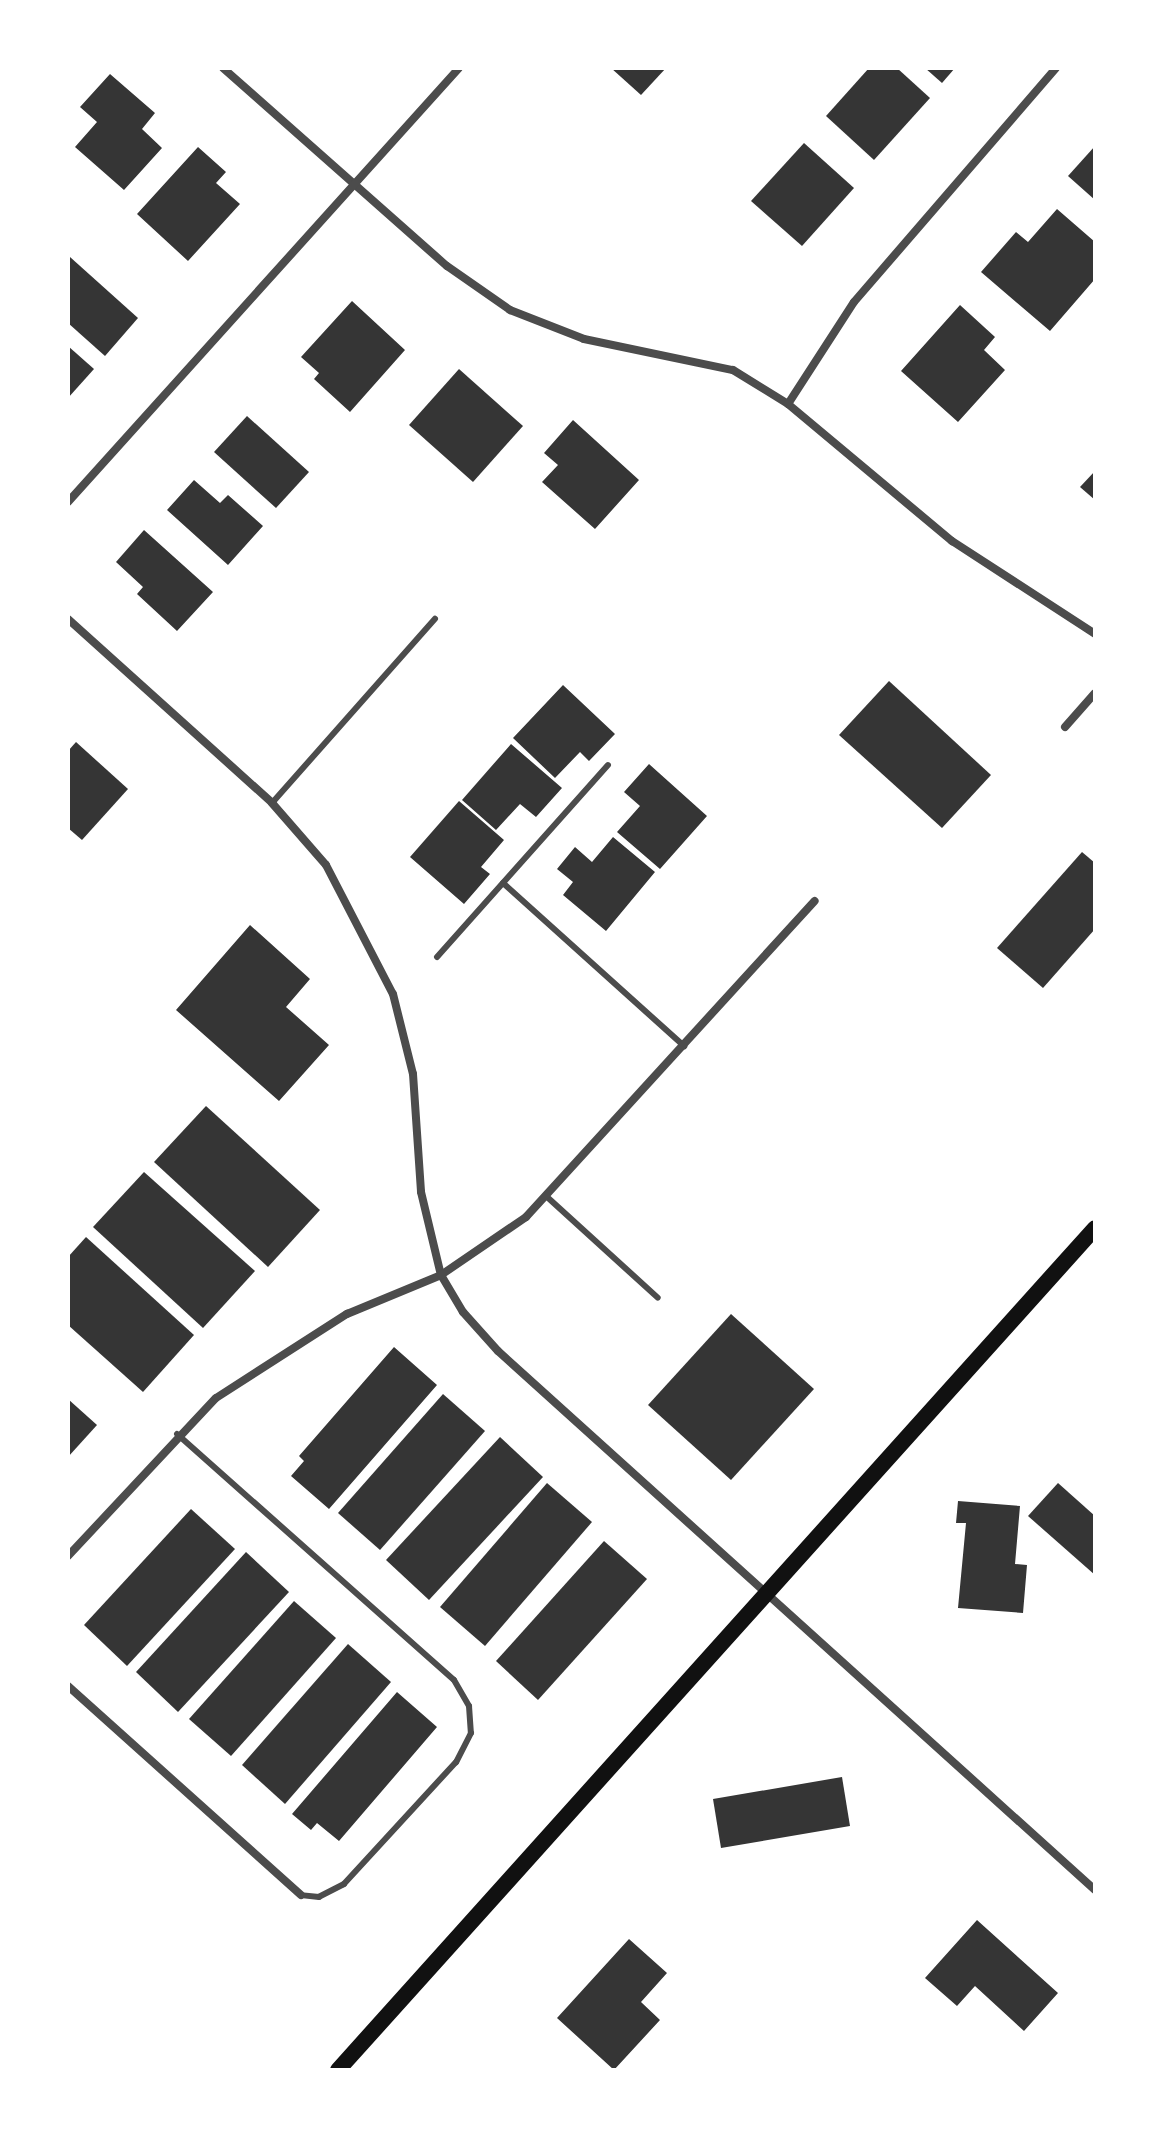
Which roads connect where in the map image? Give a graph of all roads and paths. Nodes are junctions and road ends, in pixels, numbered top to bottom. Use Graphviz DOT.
graph roads {
  1 [pos="223,68"];
  2 [pos="459,68"];
  3 [pos="1056,68"];
  4 [pos="353,185"];
  5 [pos="788,404"];
  6 [pos="68,502"];
  7 [pos="68,619"];
  8 [pos="435,619"];
  9 [pos="1095,634"];
  10 [pos="1095,693"];
  11 [pos="1065,727"];
  12 [pos="608,765"];
  13 [pos="272,803"];
  14 [pos="503,883"];
  15 [pos="815,901"];
  16 [pos="437,957"];
  17 [pos="684,1046"];
  18 [pos="546,1196"];
  19 [pos="1095,1228"];
  20 [pos="441,1275"];
  21 [pos="658,1298"];
  22 [pos="177,1434"];
  23 [pos="68,1556"];
  24 [pos="764,1592"];
  25 [pos="68,1686"];
  26 [pos="1095,1890"];
  27 [pos="301,1895"];
  28 [pos="338,2070"];
  1 -- 4 [label="street"];
  2 -- 4 [label="street"];
  3 -- 5 [label="street"];
  4 -- 5 [label="street"];
  4 -- 6 [label="street"];
  5 -- 9 [label="street"];
  7 -- 13 [label="street"];
  8 -- 13 [label="lane"];
  10 -- 11 [label="street"];
  12 -- 14 [label="lane"];
  13 -- 20 [label="street"];
  14 -- 16 [label="lane"];
  14 -- 17 [label="lane"];
  15 -- 17 [label="street"];
  17 -- 18 [label="street"];
  18 -- 20 [label="street"];
  18 -- 21 [label="lane"];
  19 -- 24 [label="main road"];
  20 -- 22 [label="street"];
  20 -- 24 [label="street"];
  22 -- 23 [label="street"];
  22 -- 27 [label="lane"];
  24 -- 26 [label="street"];
  24 -- 28 [label="main road"];
  25 -- 27 [label="street"];
}
